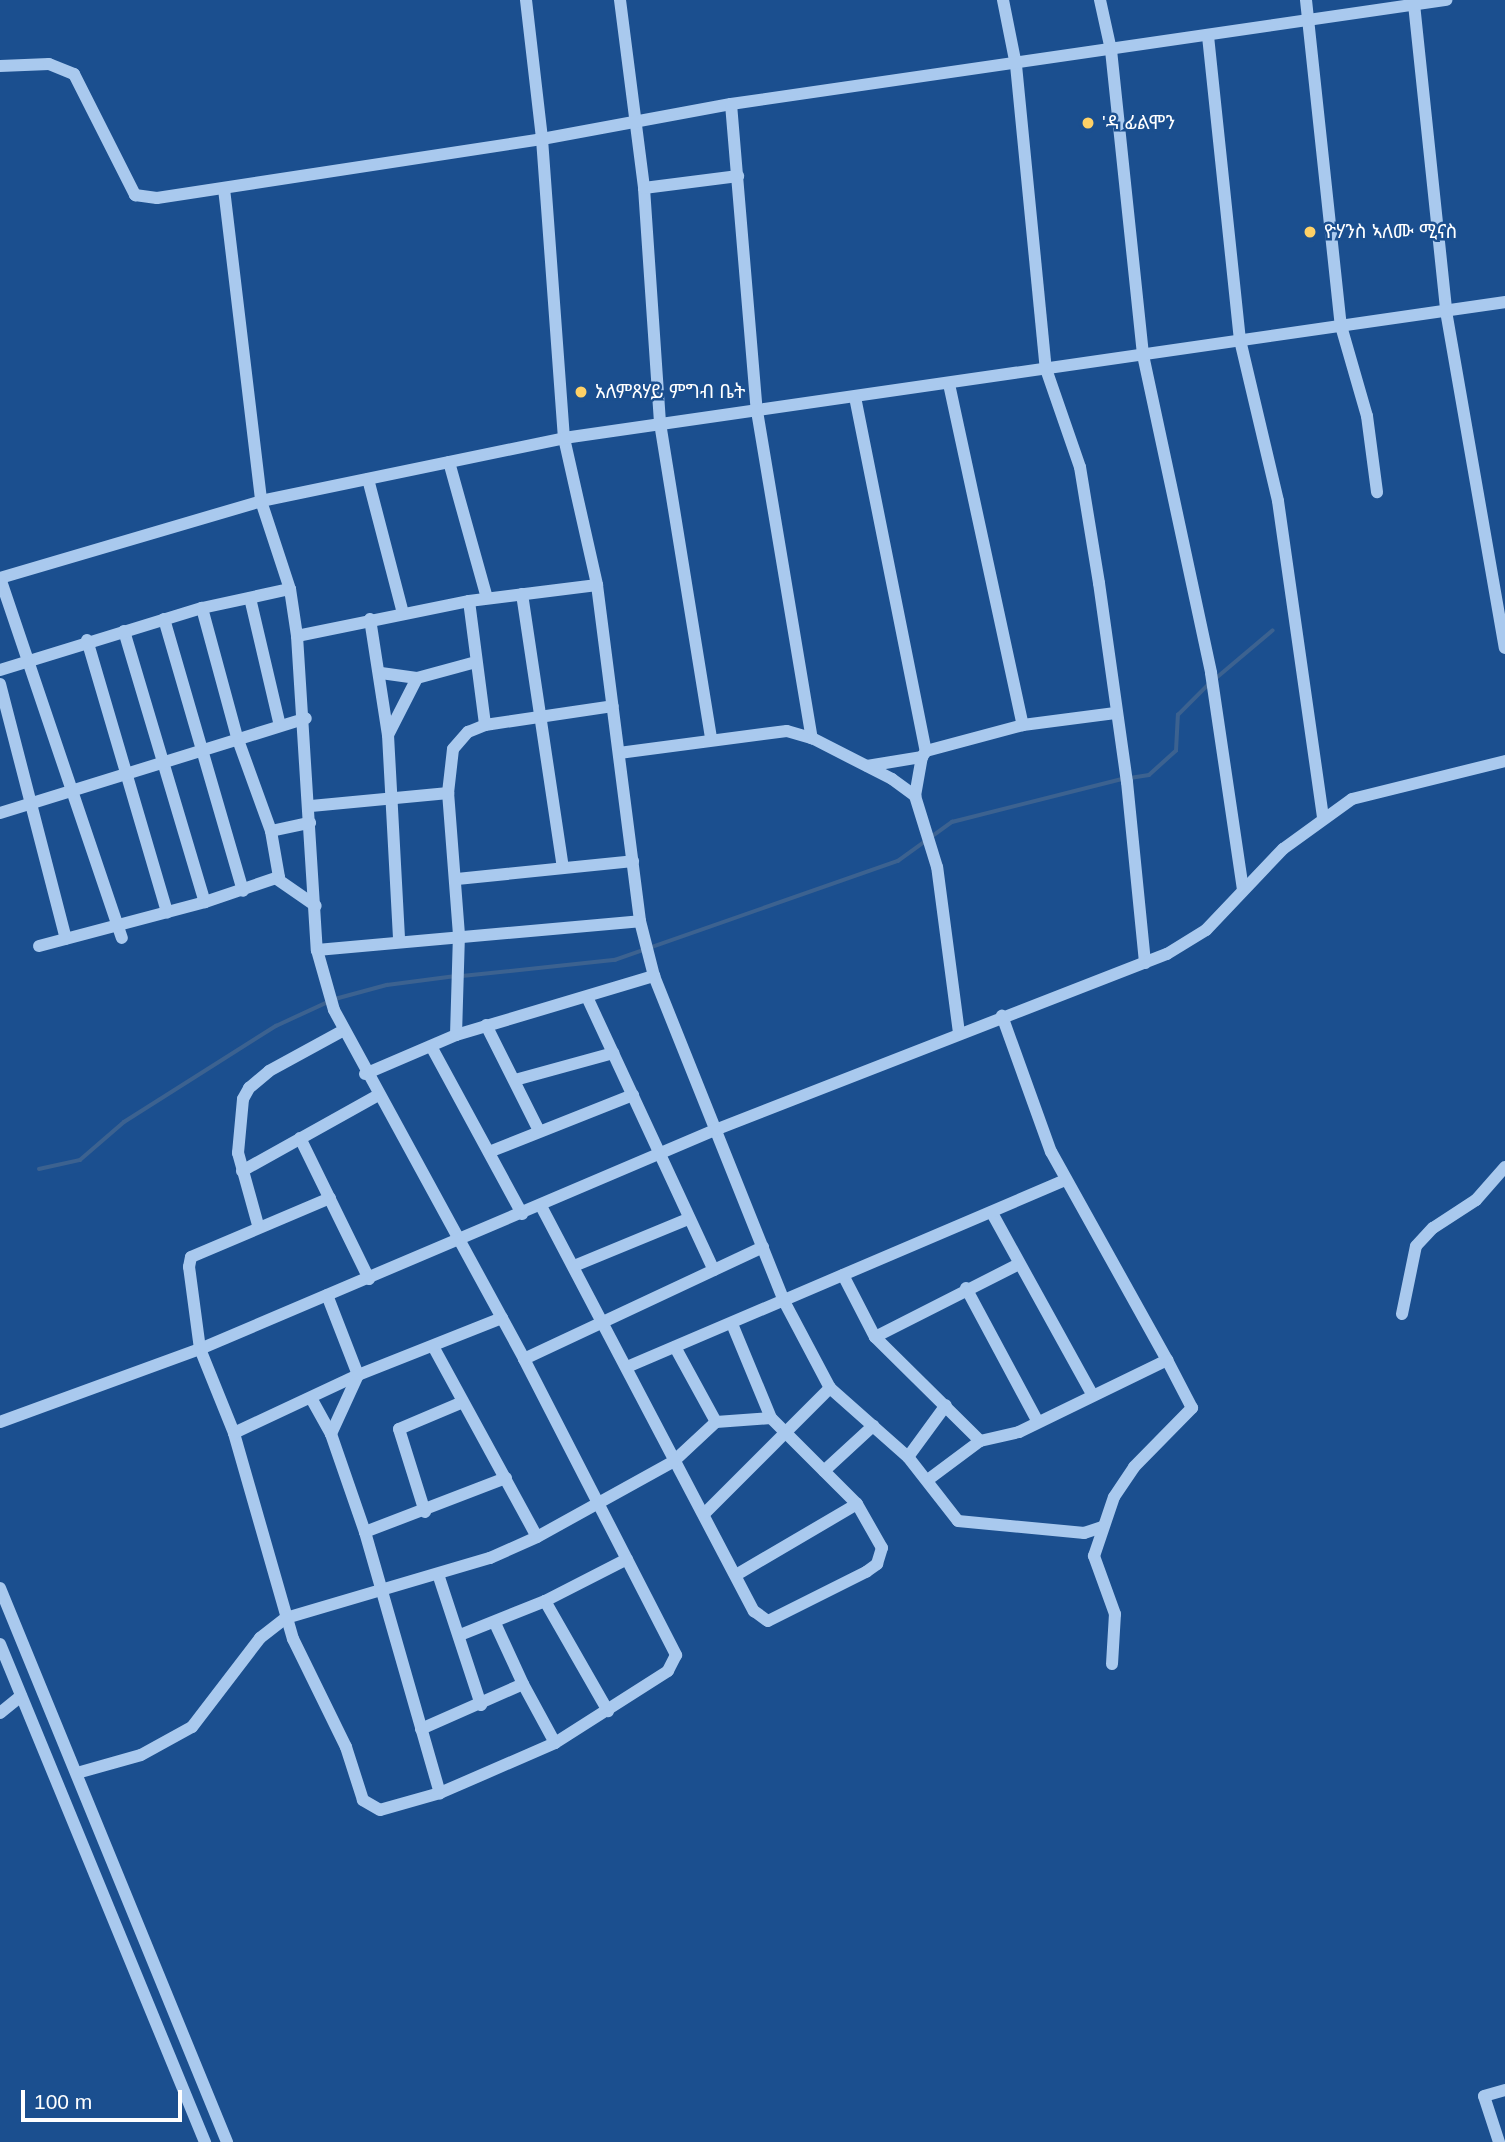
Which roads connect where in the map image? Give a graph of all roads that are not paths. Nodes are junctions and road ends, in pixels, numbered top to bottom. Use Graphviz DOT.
graph roads {
  1 [pos="526,0"];
  2 [pos="620,0"];
  3 [pos="1003,0"];
  4 [pos="1100,0"];
  5 [pos="1306,0"];
  6 [pos="1446,0"];
  7 [pos="1414,4"];
  8 [pos="1309,20"];
  9 [pos="1208,36"];
  10 [pos="1111,50"];
  11 [pos="1016,65"];
  12 [pos="0,66"];
  13 [pos="731,104"];
  14 [pos="635,122"];
  15 [pos="542,139"];
  16 [pos="738,176"];
  17 [pos="644,188"];
  18 [pos="224,189"];
  19 [pos="1505,302"];
  20 [pos="1446,311"];
  21 [pos="1341,326"];
  22 [pos="1240,340"];
  23 [pos="1143,355"];
  24 [pos="1046,369"];
  25 [pos="949,384"];
  26 [pos="855,397"];
  27 [pos="757,411"];
  28 [pos="660,423"];
  29 [pos="564,438"];
  30 [pos="449,462"];
  31 [pos="368,479"];
  32 [pos="1377,492"];
  33 [pos="261,501"];
  34 [pos="0,578"];
  35 [pos="597,585"];
  36 [pos="290,589"];
  37 [pos="522,594"];
  38 [pos="250,598"];
  39 [pos="488,598"];
  40 [pos="469,601"];
  41 [pos="202,608"];
  42 [pos="403,613"];
  43 [pos="164,619"];
  44 [pos="370,619"];
  45 [pos="124,631"];
  46 [pos="297,636"];
  47 [pos="88,640"];
  48 [pos="1505,648"];
  49 [pos="28,659"];
  50 [pos="476,662"];
  51 [pos="0,670"];
  52 [pos="381,673"];
  53 [pos="417,678"];
  54 [pos="0,684"];
  55 [pos="613,706"];
  56 [pos="1115,713"];
  57 [pos="306,718"];
  58 [pos="542,718"];
  59 [pos="485,725"];
  60 [pos="1023,725"];
  61 [pos="280,726"];
  62 [pos="388,735"];
  63 [pos="237,737"];
  64 [pos="711,738"];
  65 [pos="812,738"];
  66 [pos="200,749"];
  67 [pos="619,753"];
  68 [pos="924,754"];
  69 [pos="164,760"];
  70 [pos="1505,761"];
  71 [pos="866,766"];
  72 [pos="123,774"];
  73 [pos="72,790"];
  74 [pos="448,793"];
  75 [pos="391,796"];
  76 [pos="915,796"];
  77 [pos="30,805"];
  78 [pos="311,806"];
  79 [pos="0,813"];
  80 [pos="1323,817"];
  81 [pos="310,823"];
  82 [pos="271,831"];
  83 [pos="632,861"];
  84 [pos="563,867"];
  85 [pos="277,878"];
  86 [pos="457,879"];
  87 [pos="1243,890"];
  88 [pos="243,891"];
  89 [pos="205,902"];
  90 [pos="316,906"];
  91 [pos="167,912"];
  92 [pos="640,921"];
  93 [pos="117,924"];
  94 [pos="459,936"];
  95 [pos="122,938"];
  96 [pos="66,939"];
  97 [pos="399,941"];
  98 [pos="39,946"];
  99 [pos="317,950"];
  100 [pos="1144,963"];
  101 [pos="654,976"];
  102 [pos="587,998"];
  103 [pos="1002,1016"];
  104 [pos="486,1025"];
  105 [pos="342,1031"];
  106 [pos="959,1033"];
  107 [pos="456,1035"];
  108 [pos="432,1048"];
  109 [pos="613,1054"];
  110 [pos="365,1074"];
  111 [pos="515,1080"];
  112 [pos="633,1095"];
  113 [pos="377,1096"];
  114 [pos="715,1130"];
  115 [pos="539,1131"];
  116 [pos="300,1138"];
  117 [pos="489,1152"];
  118 [pos="660,1155"];
  119 [pos="1505,1167"];
  120 [pos="242,1171"];
  121 [pos="1066,1180"];
  122 [pos="330,1198"];
  123 [pos="541,1206"];
  124 [pos="992,1213"];
  125 [pos="522,1214"];
  126 [pos="688,1219"];
  127 [pos="258,1225"];
  128 [pos="460,1242"];
  129 [pos="763,1247"];
  130 [pos="1019,1264"];
  131 [pos="574,1266"];
  132 [pos="714,1270"];
  133 [pos="843,1275"];
  134 [pos="369,1279"];
  135 [pos="967,1288"];
  136 [pos="327,1296"];
  137 [pos="785,1303"];
  138 [pos="1402,1314"];
  139 [pos="502,1318"];
  140 [pos="603,1319"];
  141 [pos="732,1324"];
  142 [pos="875,1337"];
  143 [pos="675,1347"];
  144 [pos="434,1348"];
  145 [pos="200,1349"];
  146 [pos="524,1359"];
  147 [pos="1167,1360"];
  148 [pos="627,1367"];
  149 [pos="358,1375"];
  150 [pos="830,1388"];
  151 [pos="1091,1394"];
  152 [pos="311,1398"];
  153 [pos="463,1402"];
  154 [pos="946,1405"];
  155 [pos="771,1418"];
  156 [pos="0,1422"];
  157 [pos="716,1422"];
  158 [pos="1038,1422"];
  159 [pos="873,1426"];
  160 [pos="234,1433"];
  161 [pos="331,1434"];
  162 [pos="784,1434"];
  163 [pos="980,1441"];
  164 [pos="908,1457"];
  165 [pos="674,1461"];
  166 [pos="824,1471"];
  167 [pos="506,1478"];
  168 [pos="929,1479"];
  169 [pos="596,1503"];
  170 [pos="857,1504"];
  171 [pos="425,1512"];
  172 [pos="705,1513"];
  173 [pos="1103,1527"];
  174 [pos="365,1532"];
  175 [pos="537,1537"];
  176 [pos="626,1559"];
  177 [pos="438,1574"];
  178 [pos="736,1575"];
  179 [pos="0,1588"];
  180 [pos="381,1588"];
  181 [pos="545,1601"];
  182 [pos="286,1618"];
  183 [pos="495,1623"];
  184 [pos="460,1635"];
  185 [pos="0,1644"];
  186 [pos="1112,1664"];
  187 [pos="523,1684"];
  188 [pos="22,1696"];
  189 [pos="481,1705"];
  190 [pos="608,1711"];
  191 [pos="0,1713"];
  192 [pos="421,1729"];
  193 [pos="555,1743"];
  194 [pos="77,1773"];
  195 [pos="440,1793"];
  196 [pos="1505,2090"];
  197 [pos="205,2142"];
  198 [pos="227,2142"];
  199 [pos="1499,2142"];
  1 -- 15 [label="street"];
  2 -- 14 [label="street"];
  3 -- 11 [label="street"];
  4 -- 10 [label="street"];
  5 -- 8 [label="street"];
  6 -- 7 [label="street"];
  7 -- 8 [label="street"];
  7 -- 20 [label="street"];
  8 -- 9 [label="street"];
  8 -- 21 [label="street"];
  9 -- 10 [label="street"];
  9 -- 22 [label="street"];
  10 -- 11 [label="street"];
  10 -- 23 [label="street"];
  11 -- 13 [label="street"];
  11 -- 24 [label="street"];
  12 -- 18 [label="street"];
  13 -- 14 [label="street"];
  13 -- 16 [label="street"];
  14 -- 15 [label="street"];
  14 -- 17 [label="street"];
  15 -- 18 [label="street"];
  15 -- 29 [label="street"];
  16 -- 17 [label="street"];
  16 -- 27 [label="street"];
  17 -- 28 [label="street"];
  18 -- 33 [label="street"];
  19 -- 20 [label="street"];
  20 -- 21 [label="street"];
  20 -- 48 [label="street"];
  21 -- 22 [label="street"];
  21 -- 32 [label="street"];
  22 -- 23 [label="street"];
  22 -- 80 [label="street"];
  23 -- 24 [label="street"];
  23 -- 87 [label="street"];
  24 -- 25 [label="street"];
  24 -- 56 [label="street"];
  25 -- 26 [label="street"];
  25 -- 60 [label="street"];
  26 -- 27 [label="street"];
  26 -- 68 [label="street"];
  27 -- 28 [label="street"];
  27 -- 65 [label="street"];
  28 -- 29 [label="street"];
  28 -- 64 [label="street"];
  29 -- 30 [label="street"];
  29 -- 35 [label="street"];
  30 -- 31 [label="street"];
  30 -- 39 [label="street"];
  31 -- 33 [label="street"];
  31 -- 42 [label="street"];
  33 -- 34 [label="street"];
  33 -- 36 [label="street"];
  34 -- 49 [label="street"];
  35 -- 37 [label="street"];
  35 -- 55 [label="street"];
  36 -- 38 [label="street"];
  36 -- 46 [label="street"];
  37 -- 39 [label="street"];
  37 -- 58 [label="street"];
  38 -- 41 [label="street"];
  38 -- 61 [label="street"];
  39 -- 40 [label="street"];
  40 -- 42 [label="street"];
  40 -- 50 [label="street"];
  41 -- 43 [label="street"];
  41 -- 63 [label="street"];
  42 -- 44 [label="street"];
  43 -- 45 [label="street"];
  43 -- 66 [label="street"];
  44 -- 46 [label="street"];
  44 -- 52 [label="street"];
  45 -- 47 [label="street"];
  45 -- 69 [label="street"];
  46 -- 57 [label="street"];
  47 -- 49 [label="street"];
  47 -- 72 [label="street"];
  49 -- 51 [label="street"];
  49 -- 73 [label="street"];
  50 -- 53 [label="street"];
  50 -- 59 [label="street"];
  52 -- 53 [label="street"];
  52 -- 62 [label="street"];
  53 -- 62 [label="street"];
  54 -- 77 [label="street"];
  55 -- 58 [label="street"];
  55 -- 67 [label="street"];
  56 -- 60 [label="street"];
  56 -- 100 [label="street"];
  57 -- 61 [label="street"];
  57 -- 78 [label="street"];
  58 -- 59 [label="street"];
  58 -- 84 [label="street"];
  59 -- 74 [label="street"];
  60 -- 68 [label="street"];
  61 -- 63 [label="street"];
  62 -- 75 [label="street"];
  63 -- 66 [label="street"];
  63 -- 82 [label="street"];
  64 -- 65 [label="street"];
  64 -- 67 [label="street"];
  65 -- 71 [label="street"];
  66 -- 69 [label="street"];
  66 -- 88 [label="street"];
  67 -- 83 [label="street"];
  68 -- 71 [label="street"];
  68 -- 76 [label="street"];
  69 -- 72 [label="street"];
  69 -- 89 [label="street"];
  70 -- 80 [label="street"];
  71 -- 76 [label="street"];
  72 -- 73 [label="street"];
  72 -- 91 [label="street"];
  73 -- 77 [label="street"];
  73 -- 93 [label="street"];
  74 -- 75 [label="street"];
  74 -- 86 [label="street"];
  75 -- 78 [label="street"];
  75 -- 97 [label="street"];
  76 -- 106 [label="street"];
  77 -- 79 [label="street"];
  77 -- 96 [label="street"];
  78 -- 81 [label="street"];
  80 -- 87 [label="street"];
  81 -- 82 [label="street"];
  81 -- 90 [label="street"];
  82 -- 85 [label="street"];
  83 -- 84 [label="street"];
  83 -- 92 [label="street"];
  84 -- 86 [label="street"];
  85 -- 88 [label="street"];
  85 -- 90 [label="street"];
  86 -- 94 [label="street"];
  87 -- 100 [label="street"];
  88 -- 89 [label="street"];
  89 -- 91 [label="street"];
  90 -- 99 [label="street"];
  91 -- 93 [label="street"];
  92 -- 94 [label="street"];
  92 -- 101 [label="street"];
  93 -- 95 [label="street"];
  93 -- 96 [label="street"];
  94 -- 97 [label="street"];
  94 -- 107 [label="street"];
  96 -- 98 [label="street"];
  97 -- 99 [label="street"];
  99 -- 105 [label="street"];
  100 -- 103 [label="street"];
  101 -- 102 [label="street"];
  101 -- 114 [label="street"];
  102 -- 104 [label="street"];
  102 -- 109 [label="street"];
  103 -- 106 [label="street"];
  103 -- 121 [label="street"];
  104 -- 107 [label="street"];
  104 -- 111 [label="street"];
  105 -- 110 [label="street"];
  105 -- 120 [label="street"];
  106 -- 114 [label="street"];
  107 -- 108 [label="street"];
  108 -- 110 [label="street"];
  108 -- 117 [label="street"];
  109 -- 111 [label="street"];
  109 -- 112 [label="street"];
  110 -- 113 [label="street"];
  111 -- 115 [label="street"];
  112 -- 115 [label="street"];
  112 -- 118 [label="street"];
  113 -- 116 [label="street"];
  113 -- 128 [label="street"];
  114 -- 118 [label="street"];
  114 -- 129 [label="street"];
  115 -- 117 [label="street"];
  116 -- 120 [label="street"];
  116 -- 122 [label="street"];
  117 -- 125 [label="street"];
  118 -- 123 [label="street"];
  118 -- 126 [label="street"];
  119 -- 138 [label="street"];
  120 -- 127 [label="street"];
  121 -- 124 [label="street"];
  121 -- 147 [label="street"];
  122 -- 127 [label="street"];
  122 -- 134 [label="street"];
  123 -- 125 [label="street"];
  123 -- 131 [label="street"];
  124 -- 130 [label="street"];
  124 -- 133 [label="street"];
  125 -- 128 [label="street"];
  126 -- 131 [label="street"];
  126 -- 132 [label="street"];
  127 -- 145 [label="street"];
  128 -- 134 [label="street"];
  128 -- 139 [label="street"];
  129 -- 132 [label="street"];
  129 -- 137 [label="street"];
  130 -- 135 [label="street"];
  130 -- 151 [label="street"];
  131 -- 140 [label="street"];
  132 -- 140 [label="street"];
  133 -- 137 [label="street"];
  133 -- 142 [label="street"];
  134 -- 136 [label="street"];
  135 -- 142 [label="street"];
  135 -- 158 [label="street"];
  136 -- 145 [label="street"];
  136 -- 149 [label="street"];
  137 -- 141 [label="street"];
  137 -- 150 [label="street"];
  139 -- 144 [label="street"];
  139 -- 146 [label="street"];
  140 -- 146 [label="street"];
  140 -- 148 [label="street"];
  141 -- 143 [label="street"];
  141 -- 155 [label="street"];
  142 -- 154 [label="street"];
  143 -- 148 [label="street"];
  143 -- 157 [label="street"];
  144 -- 149 [label="street"];
  144 -- 153 [label="street"];
  145 -- 156 [label="street"];
  145 -- 160 [label="street"];
  146 -- 169 [label="street"];
  147 -- 151 [label="street"];
  147 -- 173 [label="street"];
  148 -- 165 [label="street"];
  149 -- 152 [label="street"];
  149 -- 161 [label="street"];
  150 -- 159 [label="street"];
  150 -- 162 [label="street"];
  151 -- 158 [label="street"];
  152 -- 160 [label="street"];
  152 -- 161 [label="street"];
  153 -- 167 [label="street"];
  153 -- 171 [label="street"];
  154 -- 163 [label="street"];
  154 -- 164 [label="street"];
  155 -- 157 [label="street"];
  155 -- 162 [label="street"];
  157 -- 165 [label="street"];
  158 -- 163 [label="street"];
  159 -- 164 [label="street"];
  159 -- 166 [label="street"];
  160 -- 182 [label="street"];
  161 -- 174 [label="street"];
  162 -- 166 [label="street"];
  162 -- 172 [label="street"];
  163 -- 168 [label="street"];
  164 -- 168 [label="street"];
  165 -- 169 [label="street"];
  165 -- 172 [label="street"];
  166 -- 170 [label="street"];
  167 -- 171 [label="street"];
  167 -- 175 [label="street"];
  168 -- 173 [label="street"];
  169 -- 175 [label="street"];
  169 -- 176 [label="street"];
  170 -- 178 [label="street"];
  170 -- 178 [label="street"];
  171 -- 174 [label="street"];
  172 -- 178 [label="street"];
  173 -- 186 [label="street"];
  174 -- 180 [label="street"];
  175 -- 177 [label="street"];
  176 -- 181 [label="street"];
  176 -- 190 [label="street"];
  177 -- 180 [label="street"];
  177 -- 184 [label="street"];
  179 -- 194 [label="street"];
  180 -- 182 [label="street"];
  180 -- 192 [label="street"];
  181 -- 183 [label="street"];
  181 -- 190 [label="street"];
  182 -- 194 [label="street"];
  182 -- 195 [label="street"];
  183 -- 184 [label="street"];
  183 -- 187 [label="street"];
  184 -- 189 [label="street"];
  185 -- 188 [label="street"];
  187 -- 189 [label="street"];
  187 -- 193 [label="street"];
  188 -- 191 [label="street"];
  188 -- 197 [label="street"];
  189 -- 192 [label="street"];
  190 -- 193 [label="street"];
  192 -- 195 [label="street"];
  193 -- 195 [label="street"];
  194 -- 198 [label="street"];
  196 -- 199 [label="street"];
}
